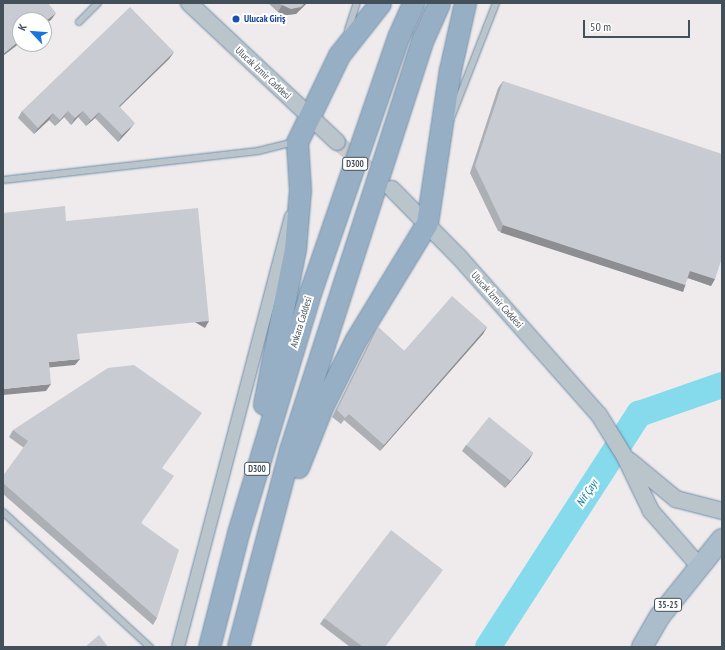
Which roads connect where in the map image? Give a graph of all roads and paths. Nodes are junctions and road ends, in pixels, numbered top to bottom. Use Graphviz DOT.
graph roads {
  1 [pos="98,3"];
  2 [pos="189,3"];
  3 [pos="357,3"];
  4 [pos="380,3"];
  5 [pos="413,3"];
  6 [pos="439,3"];
  7 [pos="466,3"];
  8 [pos="496,3"];
  9 [pos="79,22"];
  10 [pos="340,55"];
  11 [pos="310,117"];
  12 [pos="297,142"];
  13 [pos="337,142"];
  14 [pos="441,144"];
  15 [pos="3,180"];
  16 [pos="392,189"];
  17 [pos="300,190"];
  18 [pos="427,222"];
  19 [pos="625,457"];
  20 [pos="722,511"];
  21 [pos="3,512"];
  22 [pos="238,533"];
  23 [pos="722,539"];
  24 [pos="700,566"];
  25 [pos="249,605"];
  26 [pos="150,647"];
  27 [pos="178,647"];
  28 [pos="209,647"];
  29 [pos="238,647"];
  30 [pos="642,647"];
  1 -- 9 [label="lane"];
  2 -- 11 [label="street, Ulucak İzmir Caddesi"];
  3 -- 10 [label="lane"];
  4 -- 10 [label="highway"];
  5 -- 22 [label="highway, Ankara Caddesi / D300"];
  6 -- 25 [label="highway, D300"];
  7 -- 14 [label="highway"];
  8 -- 14 [label="lane"];
  10 -- 11 [label="highway"];
  11 -- 12 [label="highway"];
  11 -- 13 [label="street, Ulucak İzmir Caddesi"];
  12 -- 15 [label="lane"];
  12 -- 17 [label="highway"];
  14 -- 18 [label="highway"];
  16 -- 18 [label="street, Ulucak İzmir Caddesi"];
  17 -- 22 [label="highway"];
  17 -- 27 [label="street"];
  18 -- 19 [label="street, Ulucak İzmir Caddesi"];
  18 -- 25 [label="highway"];
  19 -- 20 [label="street"];
  19 -- 24 [label="street"];
  21 -- 26 [label="lane"];
  22 -- 28 [label="highway, Ankara Caddesi / D300"];
  23 -- 24 [label="main road, 35-25"];
  24 -- 30 [label="main road, 35-25"];
  25 -- 29 [label="highway, D300"];
}
